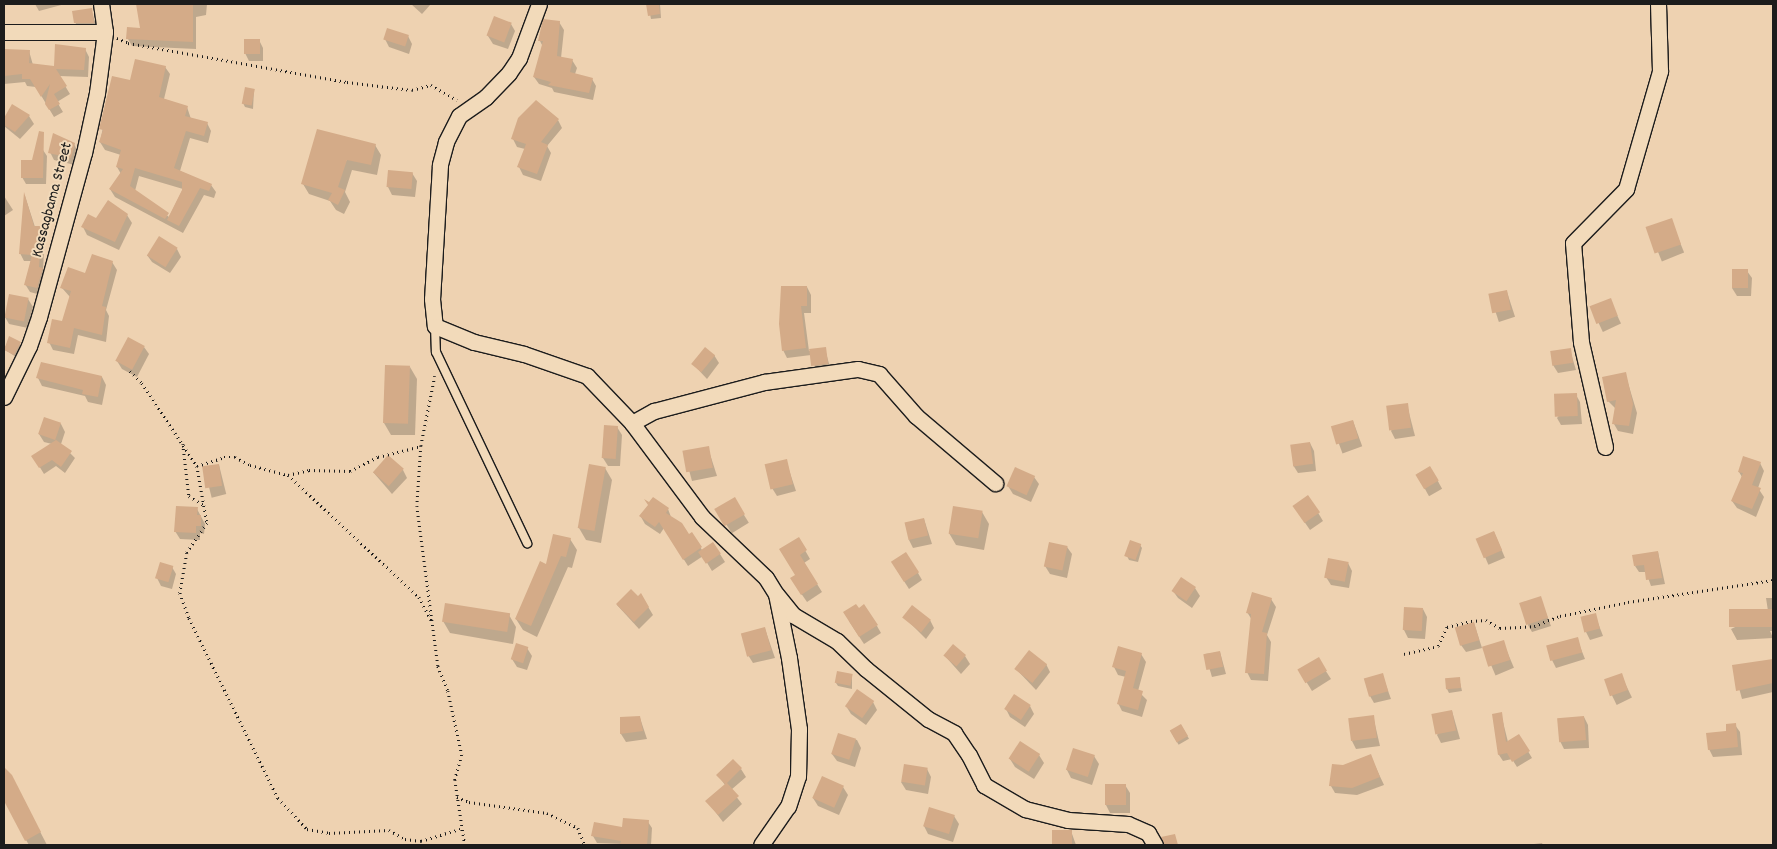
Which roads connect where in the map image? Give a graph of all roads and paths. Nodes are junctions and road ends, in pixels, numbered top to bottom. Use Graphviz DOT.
graph roads {
  1 [pos="101,4"];
  2 [pos="539,4"];
  3 [pos="1658,4"];
  4 [pos="4,32"];
  5 [pos="105,32"];
  6 [pos="471,108"];
  7 [pos="435,326"];
  8 [pos="436,352"];
  9 [pos="130,371"];
  10 [pos="4,397"];
  11 [pos="632,423"];
  12 [pos="183,442"];
  13 [pos="421,446"];
  14 [pos="1605,447"];
  15 [pos="197,466"];
  16 [pos="288,475"];
  17 [pos="994,482"];
  18 [pos="205,506"];
  19 [pos="527,543"];
  20 [pos="1773,580"];
  21 [pos="776,594"];
  22 [pos="433,623"];
  23 [pos="1404,654"];
  24 [pos="457,797"];
  25 [pos="460,828"];
  26 [pos="465,845"];
  27 [pos="585,845"];
  28 [pos="761,845"];
  29 [pos="1155,845"];
  1 -- 5 [label="street, Kassagbama Street"];
  2 -- 6 [label="street"];
  3 -- 14 [label="street"];
  4 -- 5 [label="street"];
  5 -- 6 [label="path"];
  5 -- 10 [label="street, Kassagbama Street"];
  6 -- 7 [label="street"];
  7 -- 8 [label="lane"];
  7 -- 11 [label="street"];
  8 -- 13 [label="path"];
  8 -- 19 [label="lane"];
  9 -- 12 [label="path"];
  11 -- 17 [label="street"];
  11 -- 21 [label="street"];
  12 -- 15 [label="path"];
  12 -- 18 [label="path"];
  13 -- 16 [label="path"];
  13 -- 22 [label="path"];
  15 -- 16 [label="path"];
  15 -- 18 [label="path"];
  16 -- 22 [label="path"];
  18 -- 25 [label="path"];
  20 -- 23 [label="path"];
  21 -- 28 [label="street"];
  21 -- 29 [label="street"];
  22 -- 24 [label="path"];
  24 -- 25 [label="path"];
  24 -- 27 [label="path"];
  25 -- 26 [label="path"];
}
